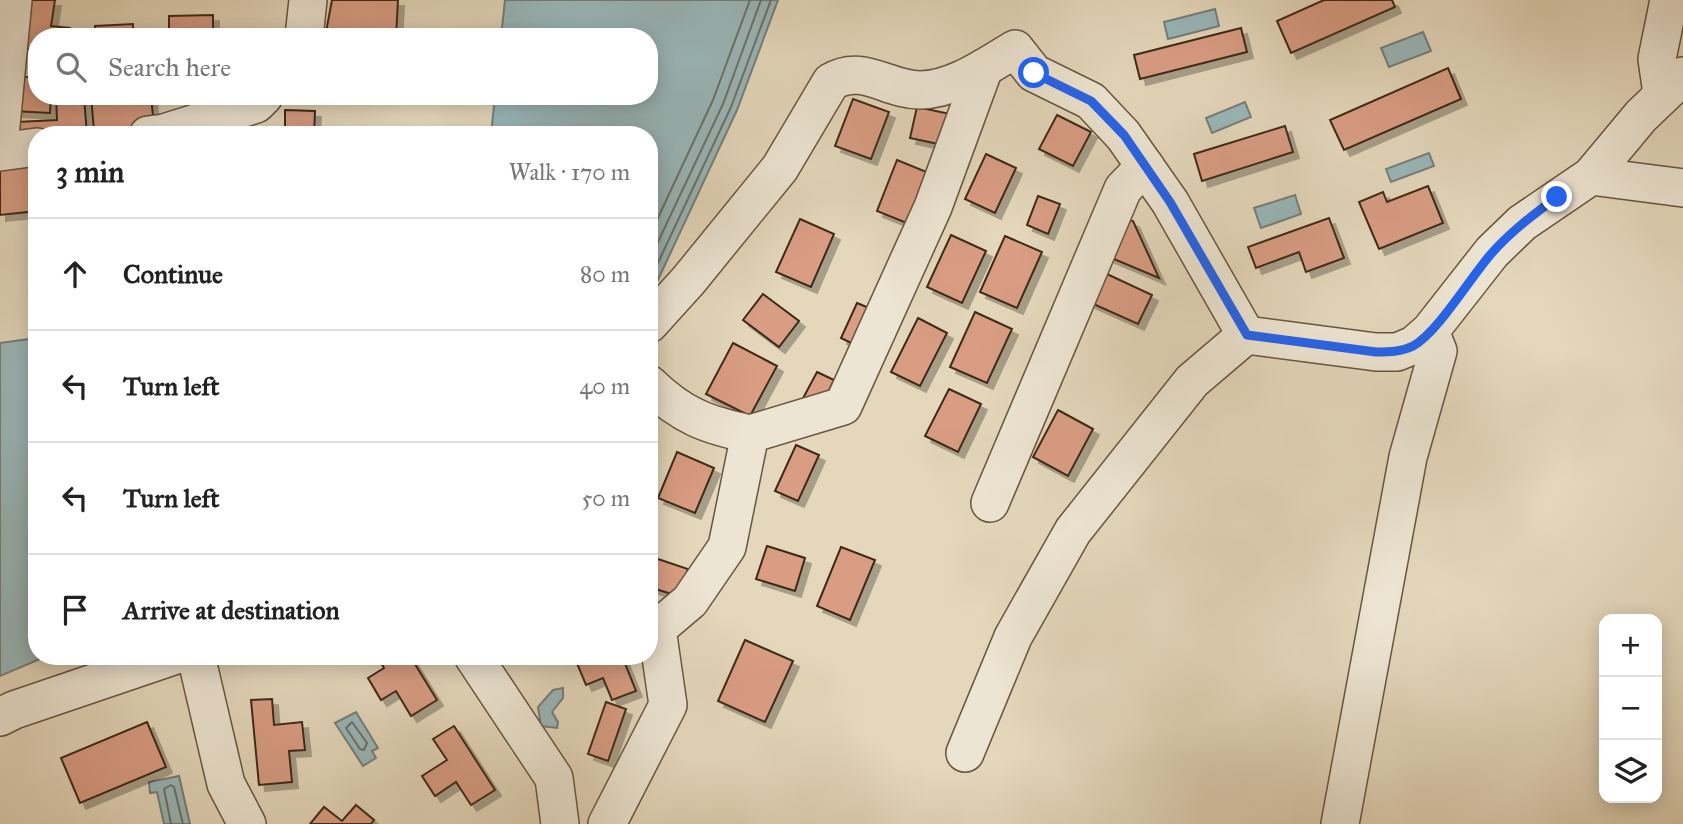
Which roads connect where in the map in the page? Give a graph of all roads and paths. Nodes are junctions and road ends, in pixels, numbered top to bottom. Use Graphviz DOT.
graph roads {
  1 [pos="13,0"];
  2 [pos="308,0"];
  3 [pos="1669,0"];
  4 [pos="305,28"];
  5 [pos="984,68"];
  6 [pos="1673,85"];
  7 [pos="253,105"];
  8 [pos="186,126"];
  9 [pos="0,136"];
  10 [pos="28,148"];
  11 [pos="0,152"];
  12 [pos="1145,166"];
  13 [pos="1591,176"];
  14 [pos="1683,188"];
  15 [pos="658,314"];
  16 [pos="1430,331"];
  17 [pos="1247,335"];
  18 [pos="658,392"];
  19 [pos="750,434"];
  20 [pos="990,503"];
  21 [pos="658,622"];
  22 [pos="658,652"];
  23 [pos="146,665"];
  24 [pos="198,665"];
  25 [pos="478,665"];
  26 [pos="0,717"];
  27 [pos="965,753"];
  28 [pos="247,824"];
  29 [pos="560,824"];
  30 [pos="607,824"];
  31 [pos="1340,824"];
  1 -- 9 [label="street"];
  2 -- 4 [label="street"];
  3 -- 6 [label="street"];
  5 -- 12 [label="street"];
  5 -- 15 [label="street"];
  5 -- 19 [label="street"];
  6 -- 13 [label="street"];
  7 -- 8 [label="street"];
  10 -- 11 [label="street"];
  12 -- 17 [label="street"];
  12 -- 20 [label="street"];
  13 -- 14 [label="street"];
  13 -- 16 [label="street"];
  16 -- 17 [label="street"];
  16 -- 31 [label="street"];
  17 -- 27 [label="street"];
  18 -- 19 [label="street"];
  19 -- 21 [label="street"];
  22 -- 30 [label="street"];
  23 -- 26 [label="street"];
  24 -- 28 [label="street"];
  25 -- 29 [label="street"];
}
